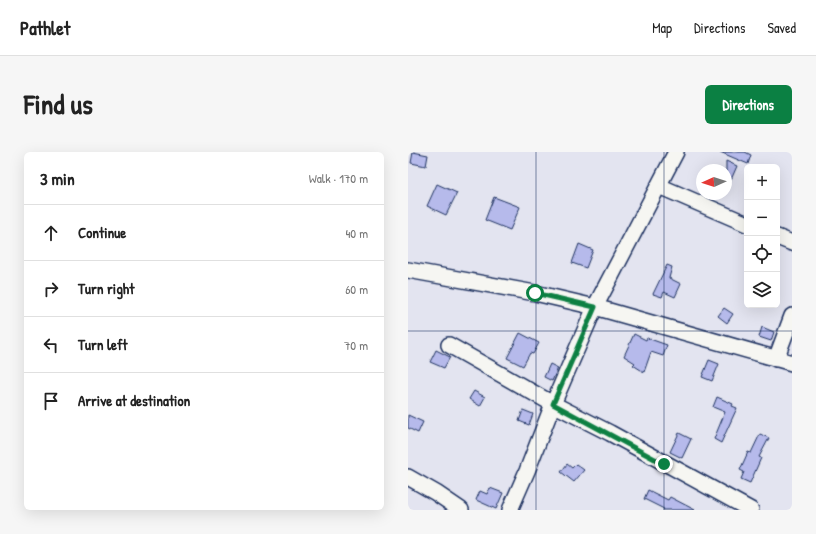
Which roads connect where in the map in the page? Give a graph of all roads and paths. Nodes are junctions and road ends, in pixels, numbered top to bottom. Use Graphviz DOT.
graph roads {
  1 [pos="676,152"];
  2 [pos="659,186"];
  3 [pos="744,223"];
  4 [pos="780,238"];
  5 [pos="792,243"];
  6 [pos="408,270"];
  7 [pos="595,307"];
  8 [pos="792,316"];
  9 [pos="449,345"];
  10 [pos="776,359"];
  11 [pos="792,363"];
  12 [pos="553,404"];
  13 [pos="408,477"];
  14 [pos="461,510"];
  15 [pos="510,510"];
  16 [pos="751,510"];
  1 -- 2 [label="street"];
  2 -- 3 [label="street"];
  2 -- 7 [label="street"];
  4 -- 5 [label="street"];
  6 -- 7 [label="street"];
  7 -- 10 [label="street"];
  7 -- 12 [label="street"];
  8 -- 10 [label="street"];
  9 -- 12 [label="street"];
  10 -- 11 [label="street"];
  12 -- 15 [label="street"];
  12 -- 16 [label="street"];
  13 -- 14 [label="street"];
}
